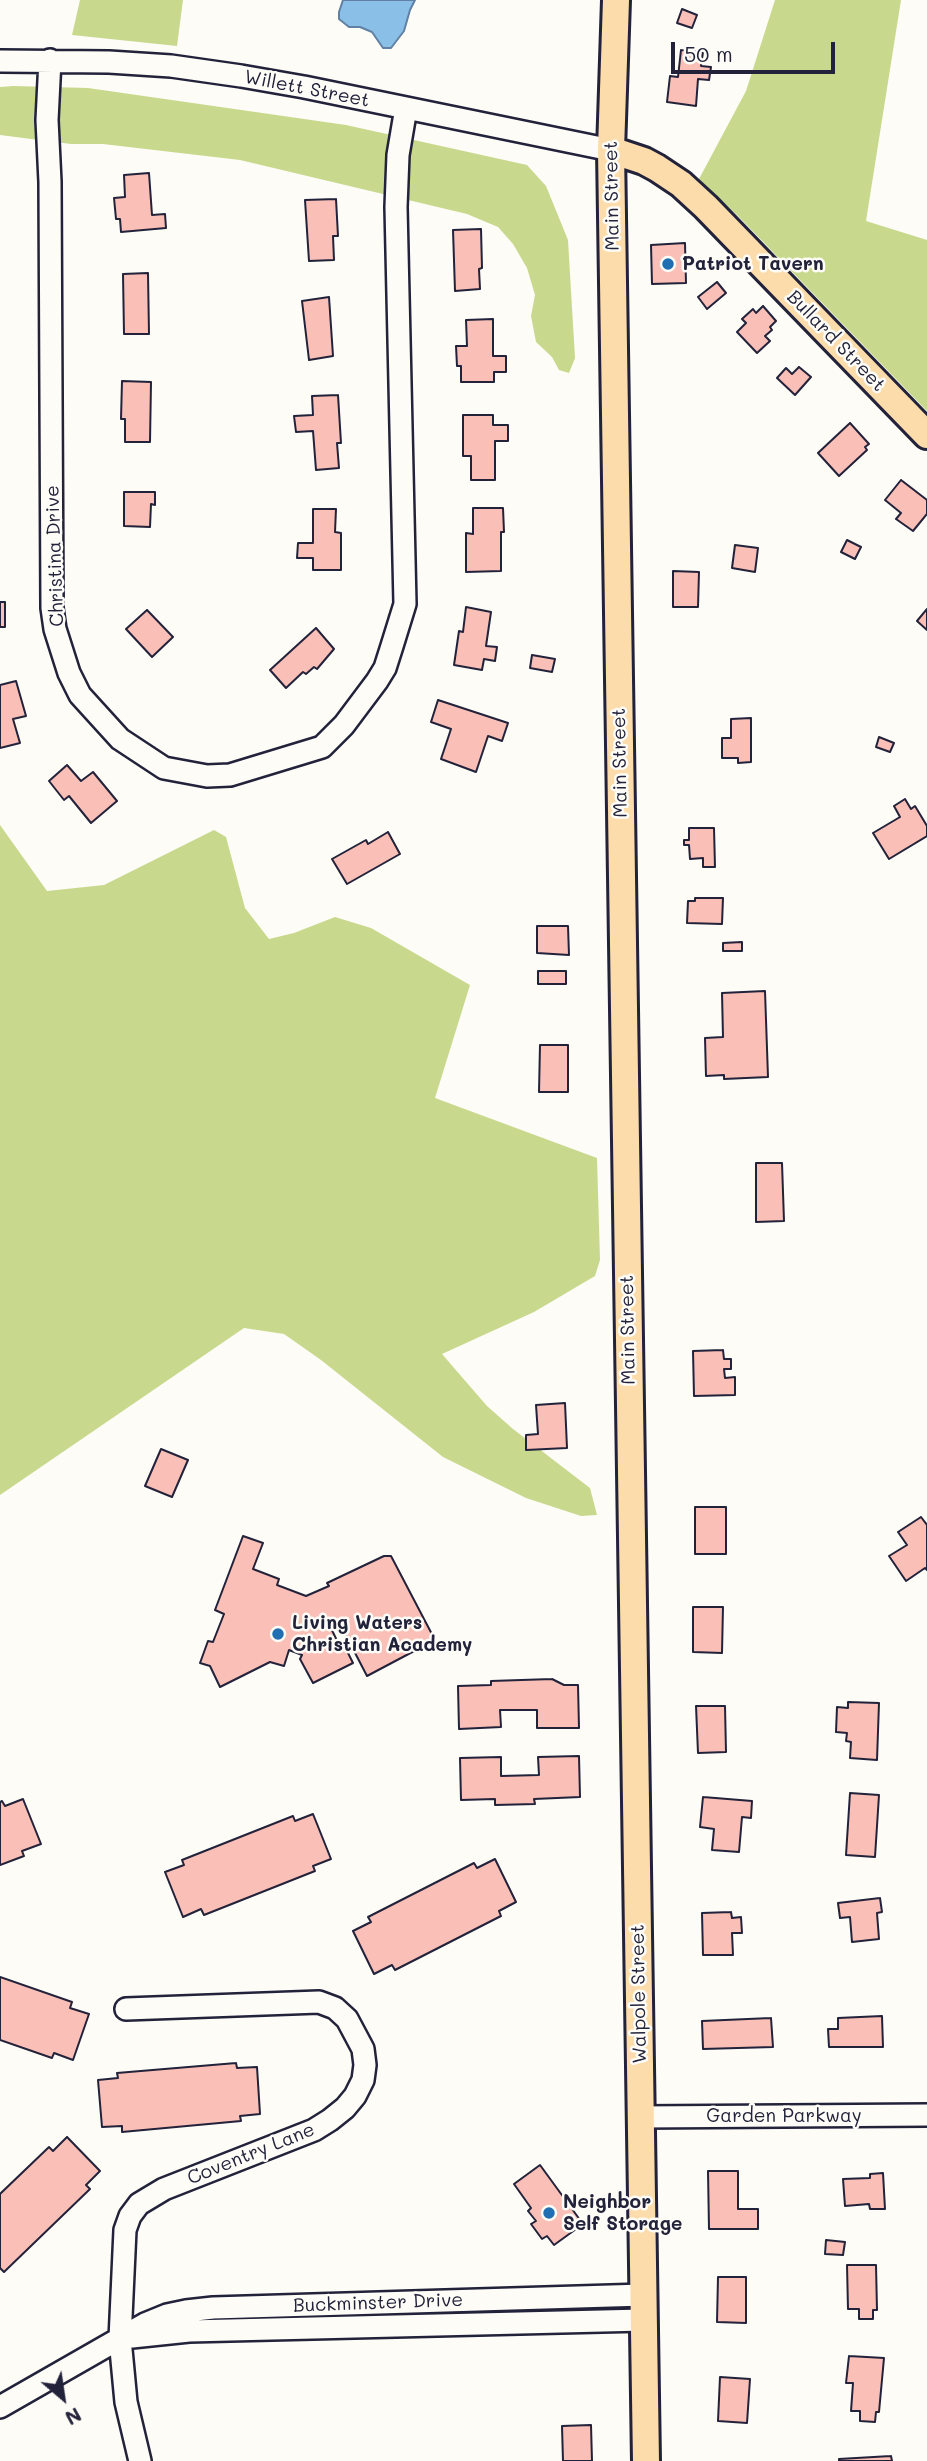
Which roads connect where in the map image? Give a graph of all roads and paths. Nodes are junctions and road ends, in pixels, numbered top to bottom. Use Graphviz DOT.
graph roads {
  1 [pos="616,0"];
  2 [pos="50,60"];
  3 [pos="0,61"];
  4 [pos="406,108"];
  5 [pos="611,150"];
  6 [pos="927,435"];
  7 [pos="631,1526"];
  8 [pos="126,2009"];
  9 [pos="927,2115"];
  10 [pos="641,2117"];
  11 [pos="644,2307"];
  12 [pos="120,2339"];
  13 [pos="0,2407"];
  14 [pos="140,2461"];
  15 [pos="646,2461"];
  1 -- 5 [label="main road, Main Street"];
  2 -- 3 [label="street, Willett Street"];
  2 -- 4 [label="street, Willett Street"];
  2 -- 4 [label="street, Christina Drive"];
  4 -- 5 [label="street, Willett Street"];
  5 -- 6 [label="main road, Bullard Street"];
  5 -- 7 [label="main road, Main Street"];
  7 -- 10 [label="main road, Walpole Street"];
  8 -- 12 [label="street, Coventry Lane"];
  9 -- 10 [label="street, Garden Parkway"];
  10 -- 11 [label="main road, Walpole Street"];
  11 -- 12 [label="street, Buckminster Drive"];
  11 -- 15 [label="main road, Walpole Street"];
  12 -- 13 [label="street, Buckminster Drive"];
  12 -- 14 [label="street, Coventry Lane"];
}
